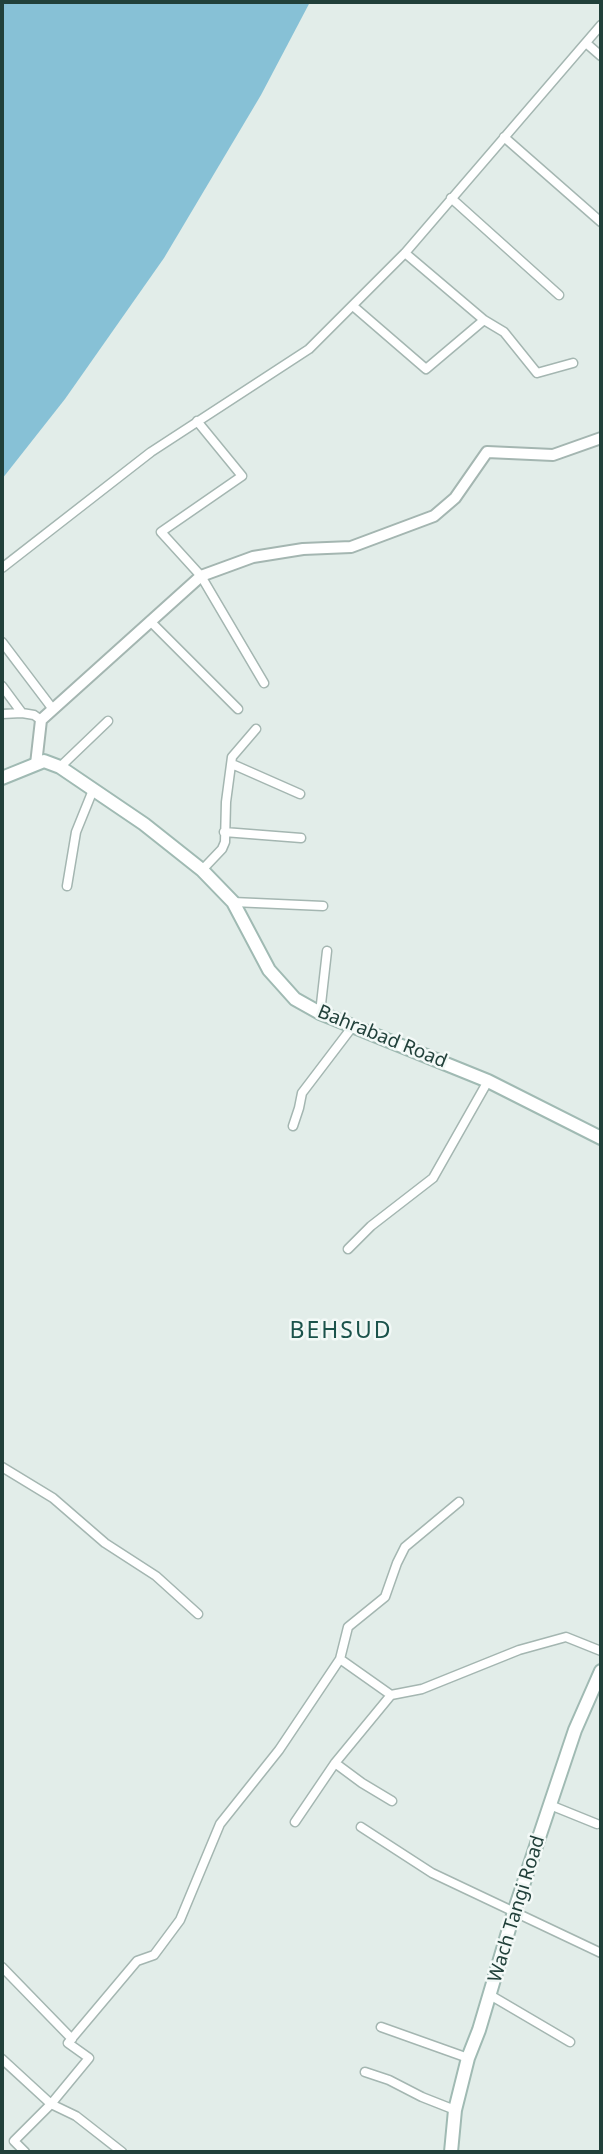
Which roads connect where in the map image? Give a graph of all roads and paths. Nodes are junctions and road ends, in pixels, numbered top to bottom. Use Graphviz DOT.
graph roads {
  1 [pos="601,25"];
  2 [pos="586,43"];
  3 [pos="601,57"];
  4 [pos="504,137"];
  5 [pos="451,198"];
  6 [pos="601,222"];
  7 [pos="405,253"];
  8 [pos="559,295"];
  9 [pos="353,306"];
  10 [pos="484,320"];
  11 [pos="573,363"];
  12 [pos="197,421"];
  13 [pos="601,438"];
  14 [pos="2,568"];
  15 [pos="201,576"];
  16 [pos="150,621"];
  17 [pos="2,642"];
  18 [pos="264,683"];
  19 [pos="2,686"];
  20 [pos="52,708"];
  21 [pos="238,709"];
  22 [pos="22,713"];
  23 [pos="2,714"];
  24 [pos="41,720"];
  25 [pos="108,721"];
  26 [pos="256,729"];
  27 [pos="36,764"];
  28 [pos="232,764"];
  29 [pos="60,767"];
  30 [pos="2,778"];
  31 [pos="93,789"];
  32 [pos="300,794"];
  33 [pos="224,832"];
  34 [pos="301,838"];
  35 [pos="202,870"];
  36 [pos="66,886"];
  37 [pos="233,902"];
  38 [pos="323,906"];
  39 [pos="327,951"];
  40 [pos="320,1013"];
  41 [pos="353,1026"];
  42 [pos="488,1081"];
  43 [pos="293,1126"];
  44 [pos="601,1138"];
  45 [pos="348,1249"];
  46 [pos="2,1467"];
  47 [pos="459,1502"];
  48 [pos="198,1614"];
  49 [pos="601,1651"];
  50 [pos="340,1659"];
  51 [pos="601,1671"];
  52 [pos="391,1695"];
  53 [pos="335,1763"];
  54 [pos="393,1801"];
  55 [pos="550,1805"];
  56 [pos="295,1822"];
  57 [pos="597,1824"];
  58 [pos="361,1827"];
  59 [pos="514,1912"];
  60 [pos="601,1953"];
  61 [pos="2,1967"];
  62 [pos="490,1996"];
  63 [pos="381,2027"];
  64 [pos="72,2039"];
  65 [pos="570,2042"];
  66 [pos="468,2058"];
  67 [pos="2,2059"];
  68 [pos="365,2072"];
  69 [pos="51,2104"];
  70 [pos="455,2110"];
  71 [pos="25,2152"];
  72 [pos="122,2152"];
  73 [pos="451,2152"];
  1 -- 2 [label="street"];
  2 -- 3 [label="street"];
  2 -- 4 [label="street"];
  4 -- 5 [label="street"];
  4 -- 6 [label="street"];
  5 -- 7 [label="street"];
  5 -- 8 [label="street"];
  7 -- 9 [label="street"];
  7 -- 10 [label="street"];
  9 -- 10 [label="street"];
  9 -- 12 [label="street"];
  10 -- 11 [label="street"];
  12 -- 14 [label="street"];
  12 -- 15 [label="street"];
  13 -- 15 [label="street"];
  15 -- 16 [label="street"];
  15 -- 18 [label="street"];
  16 -- 20 [label="street"];
  16 -- 21 [label="street"];
  17 -- 20 [label="street"];
  19 -- 22 [label="street"];
  20 -- 24 [label="street"];
  22 -- 23 [label="street"];
  22 -- 24 [label="street"];
  24 -- 27 [label="street"];
  25 -- 29 [label="street"];
  26 -- 28 [label="street"];
  27 -- 29 [label="main road, Bahrabad Road"];
  27 -- 30 [label="main road, Bahrabad Road"];
  28 -- 32 [label="street"];
  28 -- 33 [label="street"];
  29 -- 31 [label="main road, Bahrabad Road"];
  31 -- 35 [label="main road, Bahrabad Road"];
  31 -- 36 [label="street"];
  33 -- 34 [label="street"];
  33 -- 35 [label="street"];
  35 -- 37 [label="main road, Bahrabad Road"];
  37 -- 38 [label="street"];
  37 -- 40 [label="main road, Bahrabad Road"];
  39 -- 40 [label="street"];
  40 -- 41 [label="main road, Bahrabad Road"];
  41 -- 42 [label="main road, Bahrabad Road"];
  41 -- 43 [label="street"];
  42 -- 44 [label="main road, Bahrabad Road"];
  42 -- 45 [label="street"];
  46 -- 48 [label="street"];
  47 -- 50 [label="street"];
  49 -- 52 [label="street"];
  50 -- 52 [label="street"];
  50 -- 64 [label="street"];
  51 -- 55 [label="main road, Wach Tangi Road"];
  52 -- 53 [label="street"];
  53 -- 54 [label="street"];
  53 -- 56 [label="street"];
  55 -- 57 [label="street"];
  55 -- 59 [label="main road, Wach Tangi Road"];
  58 -- 59 [label="street"];
  59 -- 60 [label="street"];
  59 -- 62 [label="main road, Wach Tangi Road"];
  61 -- 64 [label="street"];
  62 -- 65 [label="street"];
  62 -- 66 [label="main road, Wach Tangi Road"];
  63 -- 66 [label="street"];
  64 -- 69 [label="street"];
  66 -- 70 [label="main road, Wach Tangi Road"];
  67 -- 69 [label="street"];
  68 -- 70 [label="street"];
  69 -- 71 [label="street"];
  69 -- 72 [label="street"];
  70 -- 73 [label="main road, Wach Tangi Road"];
}
